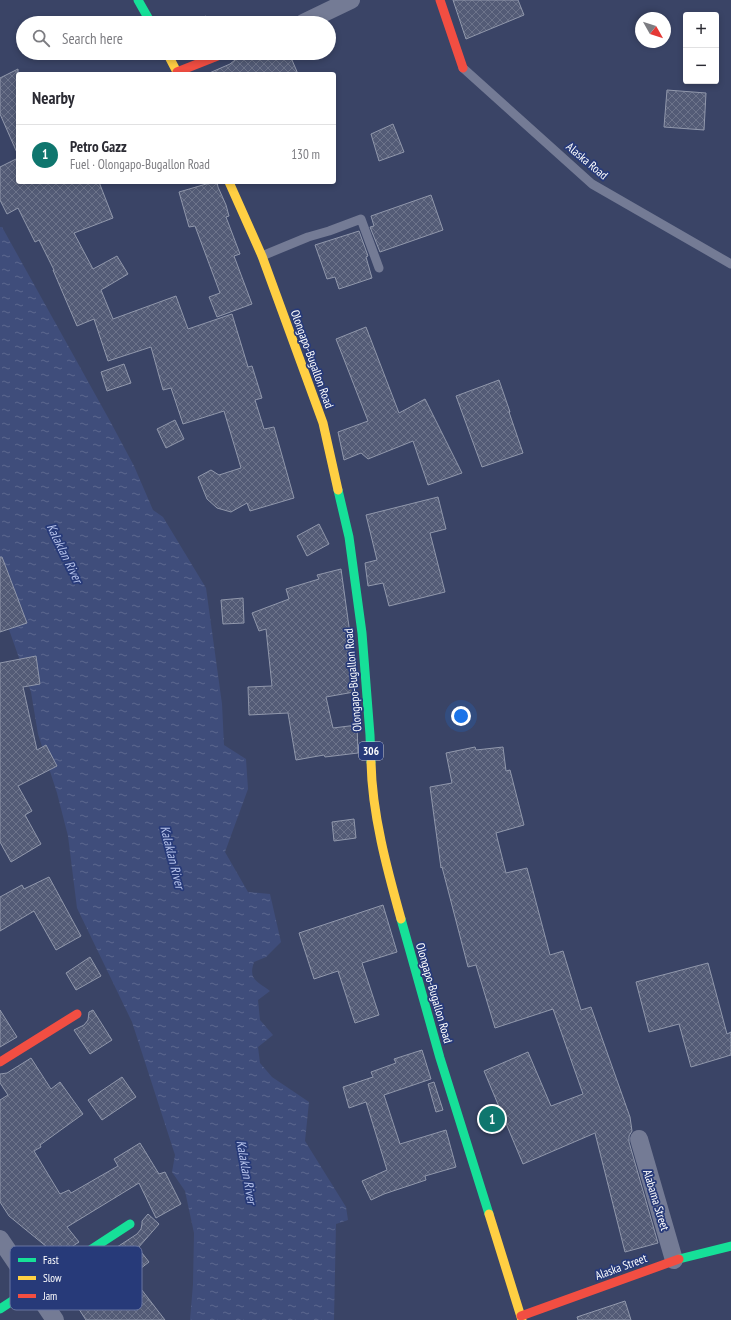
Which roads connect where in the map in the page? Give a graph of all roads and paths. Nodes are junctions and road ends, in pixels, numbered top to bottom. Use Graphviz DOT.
graph roads {
  1 [pos="138,0"];
  2 [pos="351,0"];
  3 [pos="440,0"];
  4 [pos="147,16"];
  5 [pos="318,16"];
  6 [pos="171,60"];
  7 [pos="209,60"];
  8 [pos="463,68"];
  9 [pos="177,72"];
  10 [pos="180,72"];
  11 [pos="230,184"];
  12 [pos="262,256"];
  13 [pos="731,264"];
  14 [pos="379,268"];
  15 [pos="77,1014"];
  16 [pos="0,1062"];
  17 [pos="639,1139"];
  18 [pos="130,1224"];
  19 [pos="0,1239"];
  20 [pos="96,1246"];
  21 [pos="731,1246"];
  22 [pos="10,1254"];
  23 [pos="674,1260"];
  24 [pos="10,1302"];
  25 [pos="0,1309"];
  26 [pos="48,1310"];
  27 [pos="522,1318"];
  28 [pos="55,1320"];
  1 -- 4 [label="main road"];
  2 -- 5 [label="street"];
  3 -- 8 [label="main road"];
  6 -- 9 [label="main road"];
  7 -- 10 [label="main road"];
  8 -- 13 [label="lane, Alaska Road"];
  11 -- 12 [label="main road, Olongapo-Bugallon Road / 306"];
  12 -- 14 [label="lane"];
  12 -- 27 [label="main road, Olongapo-Bugallon Road / 306"];
  15 -- 16 [label="main road"];
  17 -- 23 [label="street, Alabama Street"];
  18 -- 20 [label="main road"];
  19 -- 22 [label="street"];
  21 -- 23 [label="main road, Alaska Street"];
  23 -- 27 [label="main road, Alaska Street"];
  24 -- 25 [label="main road"];
  26 -- 28 [label="street"];
}
